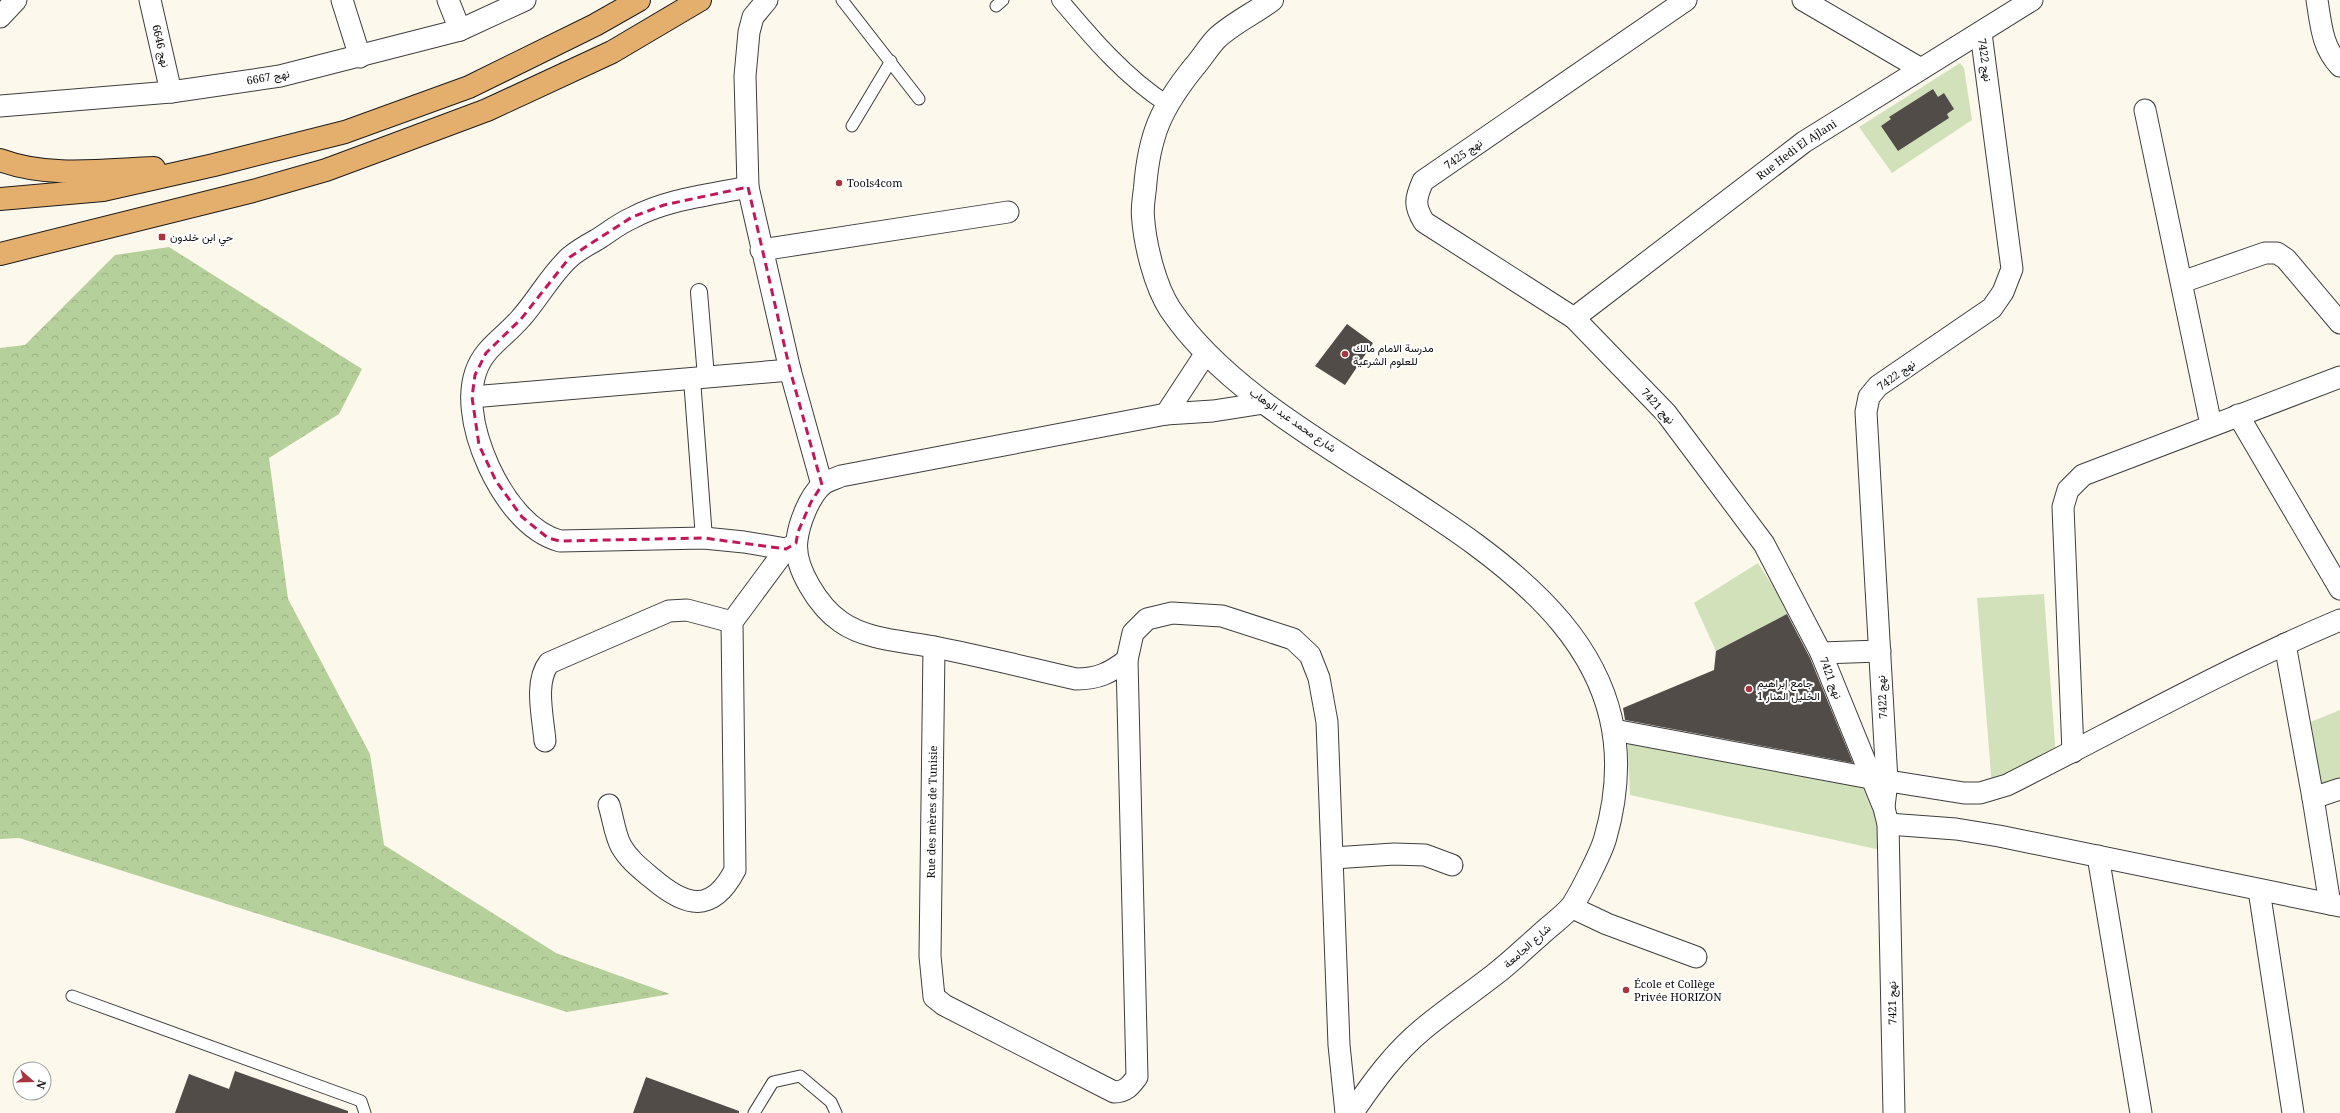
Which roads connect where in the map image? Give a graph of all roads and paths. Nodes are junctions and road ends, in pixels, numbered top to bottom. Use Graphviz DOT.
graph roads {
  1 [pos="16,0"];
  2 [pos="150,0"];
  3 [pos="342,0"];
  4 [pos="448,0"];
  5 [pos="525,0"];
  6 [pos="639,0"];
  7 [pos="700,0"];
  8 [pos="767,0"];
  9 [pos="842,0"];
  10 [pos="1060,0"];
  11 [pos="1272,0"];
  12 [pos="1686,0"];
  13 [pos="1803,0"];
  14 [pos="2032,0"];
  15 [pos="2317,0"];
  16 [pos="0,17"];
  17 [pos="460,30"];
  18 [pos="1981,33"];
  19 [pos="360,57"];
  20 [pos="891,61"];
  21 [pos="2340,66"];
  22 [pos="1921,69"];
  23 [pos="171,92"];
  24 [pos="919,99"];
  25 [pos="2,100"];
  26 [pos="1167,104"];
  27 [pos="2145,110"];
  28 [pos="852,126"];
  29 [pos="0,160"];
  30 [pos="191,170"];
  31 [pos="748,187"];
  32 [pos="0,199"];
  33 [pos="1008,212"];
  34 [pos="762,250"];
  35 [pos="0,254"];
  36 [pos="2182,282"];
  37 [pos="700,292"];
  38 [pos="1574,318"];
  39 [pos="2340,323"];
  40 [pos="1206,353"];
  41 [pos="790,370"];
  42 [pos="2340,377"];
  43 [pos="699,378"];
  44 [pos="472,397"];
  45 [pos="1264,402"];
  46 [pos="1166,414"];
  47 [pos="2238,415"];
  48 [pos="2211,425"];
  49 [pos="822,485"];
  50 [pos="704,538"];
  51 [pos="791,546"];
  52 [pos="2340,589"];
  53 [pos="2340,620"];
  54 [pos="732,622"];
  55 [pos="2285,644"];
  56 [pos="934,647"];
  57 [pos="1880,651"];
  58 [pos="1821,653"];
  59 [pos="1127,660"];
  60 [pos="1614,730"];
  61 [pos="545,741"];
  62 [pos="2073,752"];
  63 [pos="1879,779"];
  64 [pos="2340,789"];
  65 [pos="2313,798"];
  66 [pos="609,805"];
  67 [pos="1886,816"];
  68 [pos="2098,856"];
  69 [pos="1332,858"];
  70 [pos="1452,865"];
  71 [pos="2259,890"];
  72 [pos="2335,905"];
  73 [pos="1571,907"];
  74 [pos="1696,957"];
  75 [pos="72,996"];
  76 [pos="365,1113"];
  77 [pos="754,1113"];
  78 [pos="836,1113"];
  79 [pos="1346,1113"];
  80 [pos="1352,1113"];
  81 [pos="1894,1113"];
  82 [pos="2141,1113"];
  83 [pos="2293,1113"];
  1 -- 16 [label="street"];
  2 -- 23 [label="street, نهج 6646"];
  3 -- 19 [label="street"];
  4 -- 17 [label="street"];
  5 -- 17 [label="street, نهج 6667"];
  6 -- 30 [label="highway"];
  7 -- 35 [label="highway"];
  8 -- 31 [label="street"];
  9 -- 20 [label="lane"];
  10 -- 26 [label="street"];
  11 -- 26 [label="street, شارع محمد عبد الوهاب"];
  12 -- 38 [label="street, نهج 7425"];
  13 -- 22 [label="street"];
  14 -- 18 [label="street, Rue Hedi El Ajlani"];
  15 -- 21 [label="street"];
  17 -- 19 [label="street, نهج 6667"];
  18 -- 22 [label="street, Rue Hedi El Ajlani"];
  18 -- 57 [label="street, نهج 7422"];
  19 -- 23 [label="street, نهج 6667"];
  20 -- 24 [label="lane"];
  20 -- 28 [label="lane"];
  22 -- 38 [label="street, Rue Hedi El Ajlani"];
  23 -- 25 [label="street, نهج 6667"];
  26 -- 40 [label="street, شارع محمد عبد الوهاب"];
  27 -- 36 [label="street"];
  29 -- 30 [label="highway"];
  30 -- 32 [label="highway"];
  31 -- 34 [label="street"];
  31 -- 44 [label="street"];
  33 -- 34 [label="street"];
  34 -- 41 [label="street"];
  36 -- 39 [label="street"];
  36 -- 48 [label="street"];
  37 -- 43 [label="street"];
  38 -- 58 [label="street, نهج 7421"];
  40 -- 45 [label="street, شارع محمد عبد الوهاب"];
  40 -- 46 [label="street"];
  41 -- 43 [label="street"];
  41 -- 49 [label="street"];
  42 -- 47 [label="street"];
  43 -- 44 [label="street"];
  43 -- 50 [label="street"];
  44 -- 50 [label="street"];
  45 -- 46 [label="street"];
  45 -- 60 [label="street, شارع محمد عبد الوهاب"];
  46 -- 49 [label="street"];
  47 -- 48 [label="street"];
  47 -- 52 [label="street"];
  48 -- 62 [label="street"];
  49 -- 51 [label="street"];
  50 -- 51 [label="street"];
  51 -- 54 [label="street"];
  51 -- 56 [label="street"];
  53 -- 55 [label="street"];
  54 -- 61 [label="street"];
  54 -- 66 [label="street"];
  55 -- 62 [label="street"];
  55 -- 65 [label="street"];
  56 -- 59 [label="street"];
  56 -- 59 [label="street, Rue des mères de Tunisie"];
  57 -- 58 [label="street"];
  57 -- 63 [label="street, نهج 7422"];
  58 -- 63 [label="street, نهج 7421"];
  59 -- 69 [label="street, Rue des mères de Tunisie"];
  60 -- 63 [label="street"];
  60 -- 73 [label="street, شارع الجامعة"];
  62 -- 63 [label="street"];
  63 -- 67 [label="street, نهج 7422"];
  64 -- 65 [label="street"];
  65 -- 72 [label="street"];
  67 -- 68 [label="street"];
  67 -- 81 [label="street, نهج 7421"];
  68 -- 71 [label="street"];
  68 -- 82 [label="street"];
  69 -- 70 [label="street"];
  69 -- 79 [label="street, Rue des mères de Tunisie"];
  71 -- 72 [label="street"];
  71 -- 83 [label="street"];
  73 -- 74 [label="street"];
  73 -- 80 [label="street, شارع الجامعة"];
  75 -- 76 [label="lane"];
  77 -- 78 [label="lane"];
}
